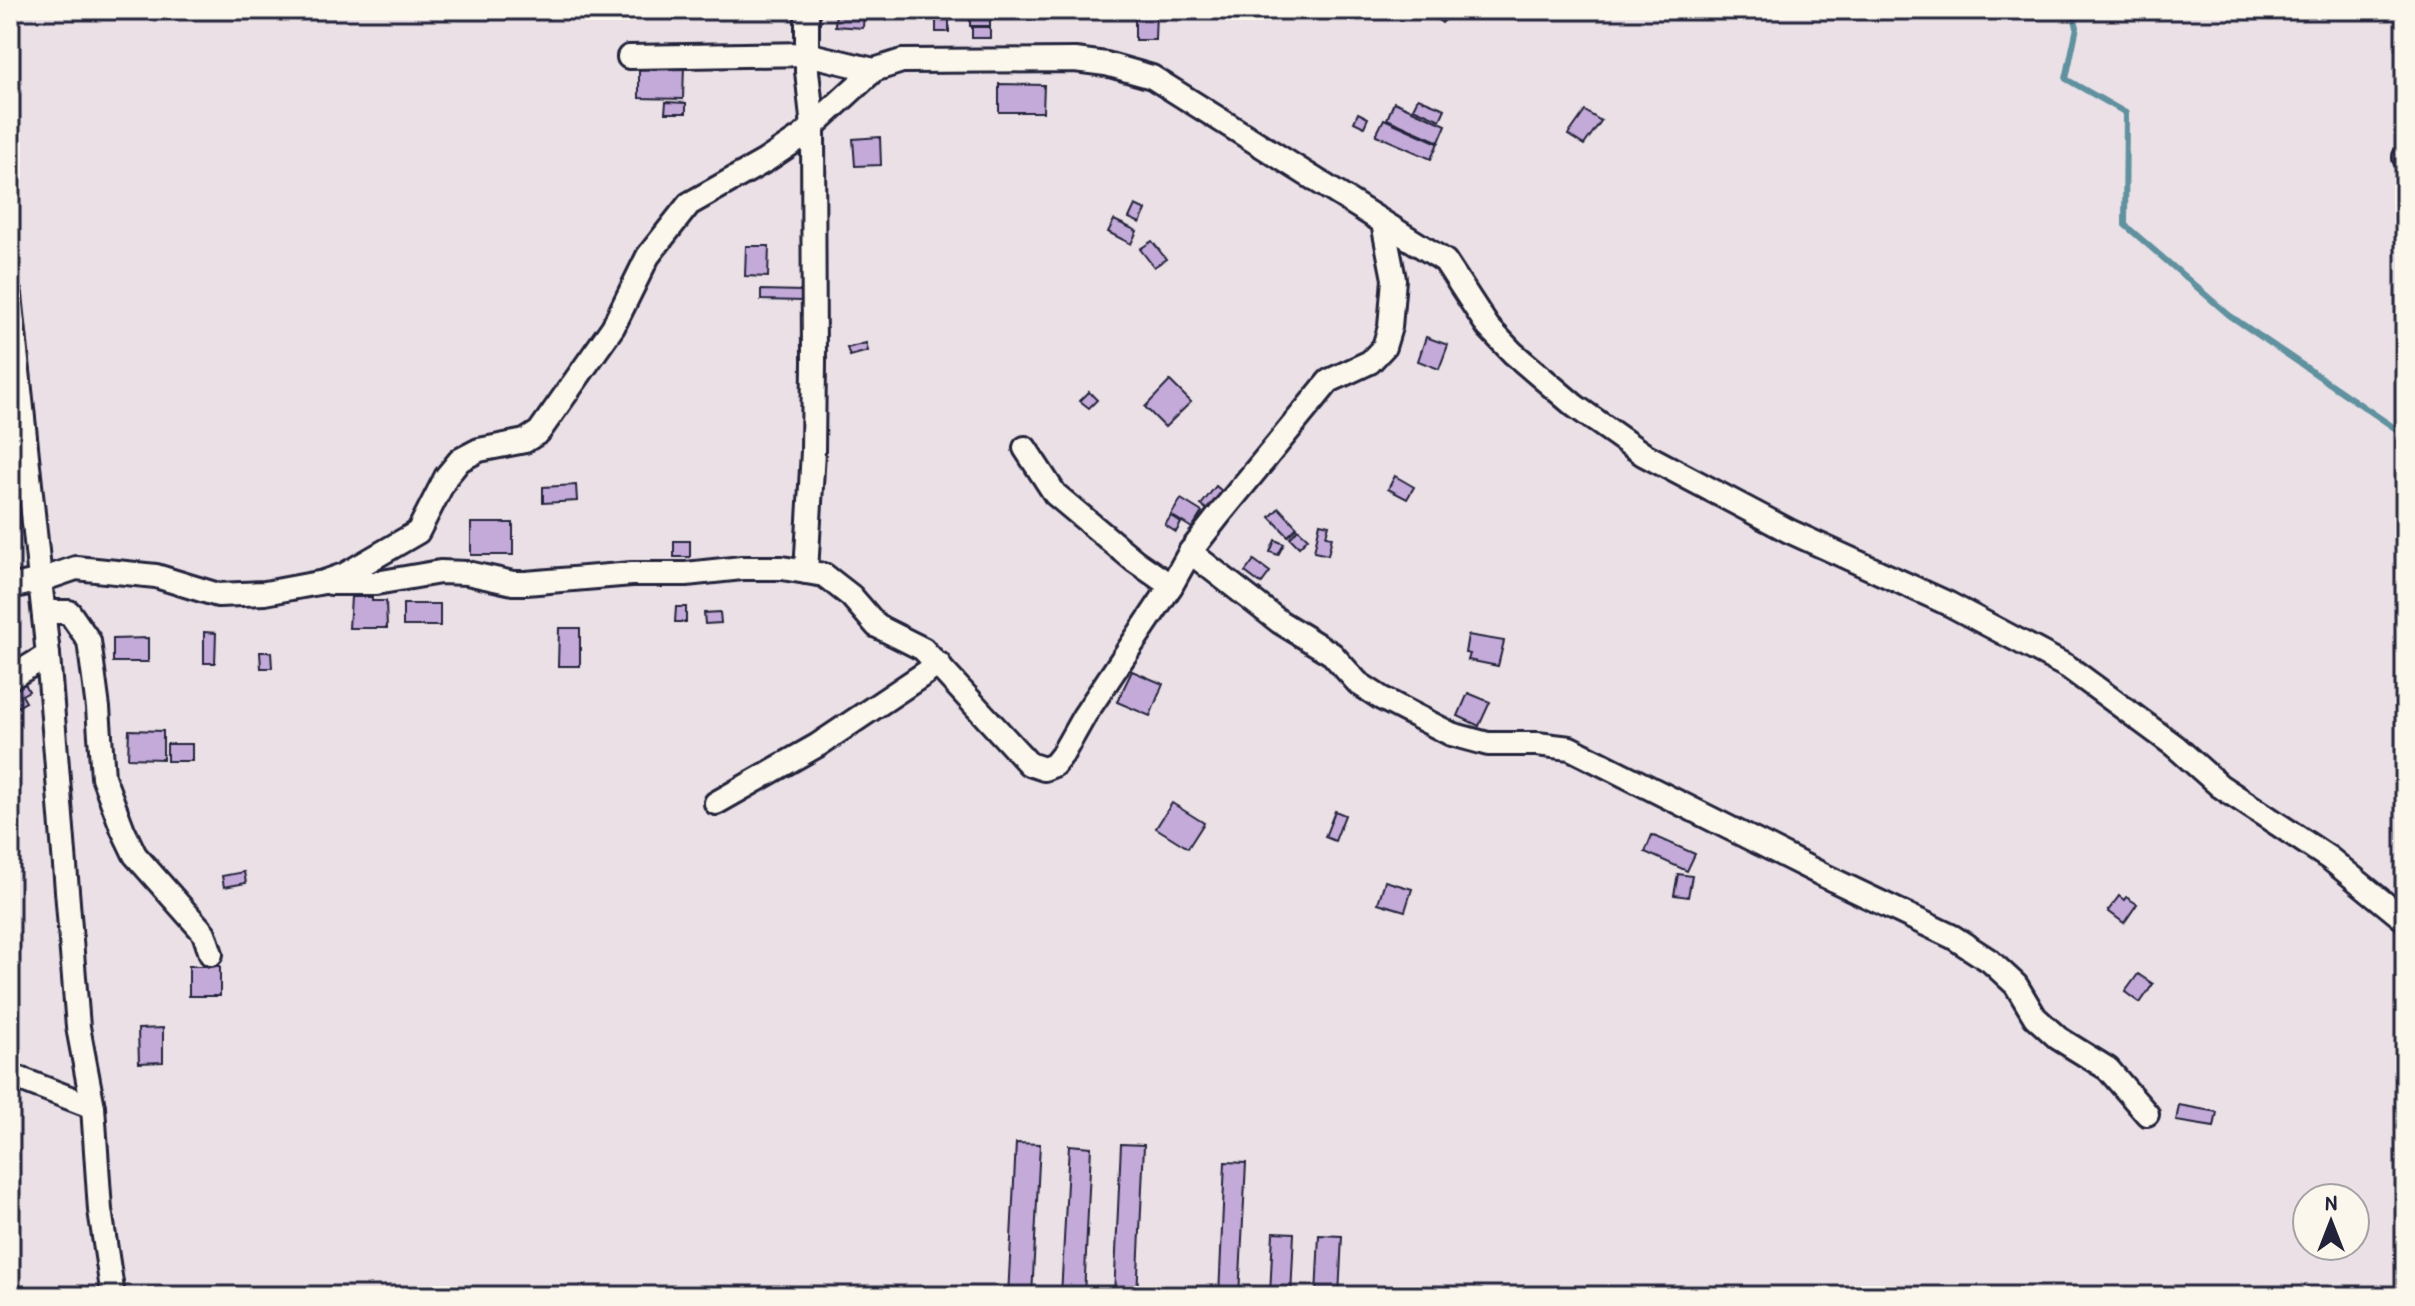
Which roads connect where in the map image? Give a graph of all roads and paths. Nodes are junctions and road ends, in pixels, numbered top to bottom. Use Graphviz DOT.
graph roads {
  1 [pos="807,10"];
  2 [pos="807,54"];
  3 [pos="629,57"];
  4 [pos="874,70"];
  5 [pos="813,127"];
  6 [pos="1383,223"];
  7 [pos="10,295"];
  8 [pos="1025,448"];
  9 [pos="1190,552"];
  10 [pos="806,572"];
  11 [pos="41,580"];
  12 [pos="324,582"];
  13 [pos="1171,586"];
  14 [pos="10,587"];
  15 [pos="44,612"];
  16 [pos="48,655"];
  17 [pos="939,664"];
  18 [pos="10,678"];
  19 [pos="716,803"];
  20 [pos="2405,920"];
  21 [pos="211,954"];
  22 [pos="10,1075"];
  23 [pos="93,1107"];
  24 [pos="2147,1114"];
  25 [pos="113,1296"];
  1 -- 2 [label="street"];
  2 -- 3 [label="street"];
  2 -- 4 [label="street"];
  2 -- 5 [label="street"];
  4 -- 5 [label="street"];
  4 -- 6 [label="street"];
  5 -- 10 [label="street"];
  5 -- 12 [label="street"];
  6 -- 9 [label="street"];
  6 -- 20 [label="street"];
  7 -- 11 [label="street"];
  8 -- 13 [label="street"];
  9 -- 13 [label="street"];
  9 -- 24 [label="street"];
  10 -- 12 [label="street"];
  10 -- 17 [label="street"];
  11 -- 12 [label="street"];
  11 -- 14 [label="street"];
  11 -- 15 [label="street"];
  13 -- 17 [label="street"];
  15 -- 16 [label="street"];
  15 -- 21 [label="street"];
  16 -- 18 [label="street"];
  16 -- 23 [label="street"];
  17 -- 19 [label="street"];
  22 -- 23 [label="street"];
  23 -- 25 [label="street"];
}
